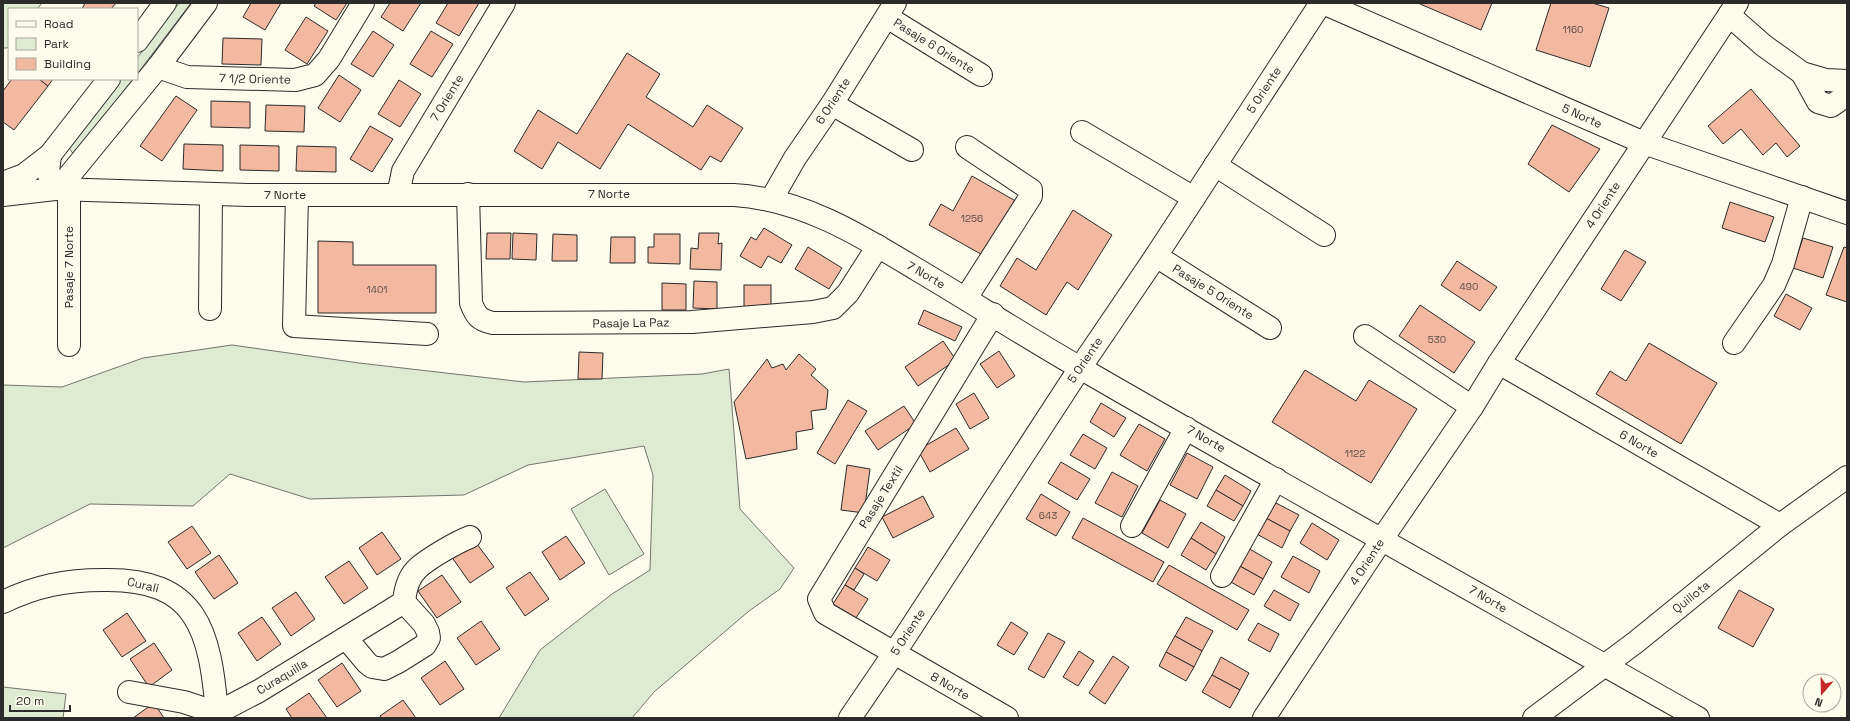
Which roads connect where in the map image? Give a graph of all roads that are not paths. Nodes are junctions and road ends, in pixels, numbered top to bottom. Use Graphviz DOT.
graph roads {
  1 [pos="165,3"];
  2 [pos="206,3"];
  3 [pos="363,3"];
  4 [pos="504,3"];
  5 [pos="1322,3"];
  6 [pos="1733,9"];
  7 [pos="891,10"];
  8 [pos="138,40"];
  9 [pos="158,67"];
  10 [pos="1802,73"];
  11 [pos="981,75"];
  12 [pos="108,80"];
  13 [pos="1847,81"];
  14 [pos="1847,95"];
  15 [pos="832,104"];
  16 [pos="1082,132"];
  17 [pos="1644,143"];
  18 [pos="967,147"];
  19 [pos="912,150"];
  20 [pos="50,155"];
  21 [pos="1215,165"];
  22 [pos="3,183"];
  23 [pos="62,189"];
  24 [pos="3,194"];
  25 [pos="211,194"];
  26 [pos="468,194"];
  27 [pos="298,195"];
  28 [pos="398,196"];
  29 [pos="1194,198"];
  30 [pos="1802,198"];
  31 [pos="771,200"];
  32 [pos="1847,212"];
  33 [pos="1324,235"];
  34 [pos="878,246"];
  35 [pos="1156,256"];
  36 [pos="966,298"];
  37 [pos="210,309"];
  38 [pos="993,314"];
  39 [pos="1270,328"];
  40 [pos="427,334"];
  41 [pos="1365,336"];
  42 [pos="1734,343"];
  43 [pos="69,345"];
  44 [pos="1499,362"];
  45 [pos="1080,368"];
  46 [pos="1472,407"];
  47 [pos="1186,428"];
  48 [pos="1847,477"];
  49 [pos="1276,478"];
  50 [pos="1780,524"];
  51 [pos="1132,526"];
  52 [pos="470,537"];
  53 [pos="1382,539"];
  54 [pos="1222,576"];
  55 [pos="3,602"];
  56 [pos="404,602"];
  57 [pos="346,638"];
  58 [pos="894,654"];
  59 [pos="1605,665"];
  60 [pos="129,692"];
  61 [pos="216,715"];
  62 [pos="850,718"];
  63 [pos="1007,718"];
  64 [pos="1264,718"];
  65 [pos="1534,718"];
  66 [pos="1698,718"];
  1 -- 8 [label="street"];
  2 -- 9 [label="street"];
  3 -- 9 [label="street, 7 1/2 Oriente"];
  4 -- 28 [label="street, 7 Oriente"];
  5 -- 17 [label="street, 5 Norte"];
  5 -- 21 [label="street, 5 Oriente"];
  6 -- 10 [label="street"];
  6 -- 17 [label="street, 4 Oriente"];
  7 -- 11 [label="street, Pasaje 6 Oriente"];
  7 -- 15 [label="street, 6 Oriente"];
  9 -- 23 [label="street"];
  10 -- 13 [label="street"];
  10 -- 14 [label="street"];
  12 -- 20 [label="street"];
  15 -- 19 [label="street"];
  15 -- 31 [label="street, 6 Oriente"];
  16 -- 29 [label="street"];
  17 -- 30 [label="street, 5 Norte"];
  17 -- 44 [label="street, 4 Oriente"];
  18 -- 36 [label="street"];
  20 -- 22 [label="street"];
  20 -- 23 [label="street"];
  21 -- 29 [label="street, 5 Oriente"];
  21 -- 33 [label="street"];
  23 -- 24 [label="street, 7 Norte"];
  23 -- 25 [label="street, 7 Norte"];
  23 -- 43 [label="street, Pasaje 7 Norte"];
  25 -- 27 [label="street, 7 Norte"];
  25 -- 37 [label="street"];
  26 -- 28 [label="street, 7 Norte"];
  26 -- 31 [label="street, 7 Norte"];
  26 -- 34 [label="street, Pasaje La Paz"];
  27 -- 28 [label="street, 7 Norte"];
  27 -- 40 [label="street"];
  29 -- 35 [label="street, 5 Oriente"];
  30 -- 32 [label="street, 5 Norte"];
  30 -- 42 [label="street"];
  31 -- 34 [label="street, 7 Norte"];
  34 -- 36 [label="street, 7 Norte"];
  35 -- 39 [label="street, Pasaje 5 Oriente"];
  35 -- 45 [label="street, 5 Oriente"];
  36 -- 38 [label="street, 7 Norte"];
  38 -- 45 [label="street, 7 Norte"];
  38 -- 58 [label="street, Pasaje Textil"];
  41 -- 46 [label="street"];
  44 -- 46 [label="street, 4 Oriente"];
  44 -- 50 [label="street, 6 Norte"];
  45 -- 47 [label="street, 7 Norte"];
  45 -- 58 [label="street, 5 Oriente"];
  46 -- 53 [label="street, 4 Oriente"];
  47 -- 49 [label="street, 7 Norte"];
  47 -- 51 [label="street"];
  48 -- 50 [label="street, Quillota"];
  49 -- 53 [label="street, 7 Norte"];
  49 -- 54 [label="street"];
  50 -- 59 [label="street, Quillota"];
  52 -- 56 [label="street"];
  53 -- 59 [label="street, 7 Norte"];
  53 -- 64 [label="street, 4 Oriente"];
  55 -- 61 [label="street, Curali"];
  56 -- 57 [label="street, Curaquilla"];
  56 -- 57 [label="street"];
  57 -- 61 [label="street, Curaquilla"];
  58 -- 62 [label="street, 5 Oriente"];
  58 -- 63 [label="street, 8 Norte"];
  59 -- 65 [label="street, Quillota"];
  59 -- 66 [label="street, 7 Norte"];
  60 -- 61 [label="street"];
}
